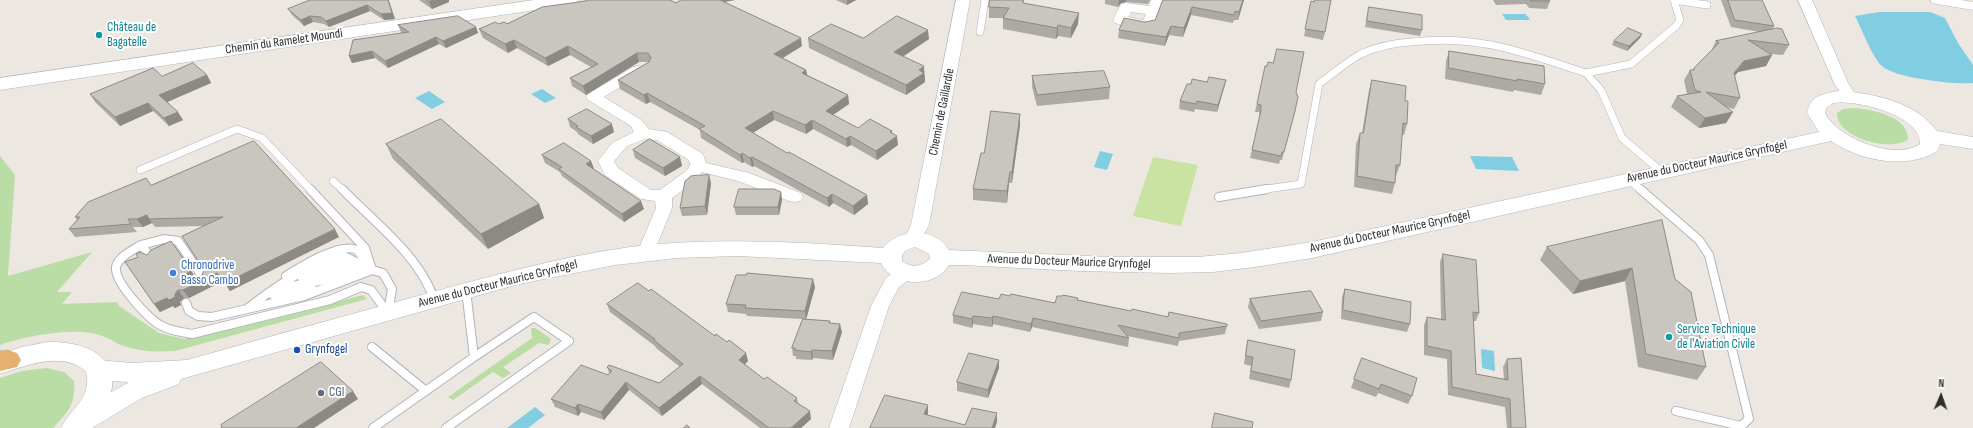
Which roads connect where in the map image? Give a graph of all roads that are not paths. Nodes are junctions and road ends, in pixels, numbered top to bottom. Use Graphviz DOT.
graph roads {
  1 [pos="569,0"];
  2 [pos="964,0"];
  3 [pos="985,0"];
  4 [pos="1674,0"];
  5 [pos="1805,0"];
  6 [pos="1937,0"];
  7 [pos="1707,5"];
  8 [pos="1973,6"];
  9 [pos="980,32"];
  10 [pos="645,66"];
  11 [pos="1586,73"];
  12 [pos="0,84"];
  13 [pos="1850,97"];
  14 [pos="644,134"];
  15 [pos="1833,135"];
  16 [pos="1930,136"];
  17 [pos="1973,143"];
  18 [pos="698,166"];
  19 [pos="140,170"];
  20 [pos="1662,172"];
  21 [pos="1628,179"];
  22 [pos="333,181"];
  23 [pos="663,196"];
  24 [pos="795,197"];
  25 [pos="1219,197"];
  26 [pos="920,235"];
  27 [pos="141,245"];
  28 [pos="646,253"];
  29 [pos="889,256"];
  30 [pos="151,257"];
  31 [pos="940,258"];
  32 [pos="372,270"];
  33 [pos="904,274"];
  34 [pos="195,286"];
  35 [pos="466,290"];
  36 [pos="434,300"];
  37 [pos="186,303"];
  38 [pos="244,311"];
  39 [pos="388,313"];
  40 [pos="372,347"];
  41 [pos="474,357"];
  42 [pos="3,362"];
  43 [pos="98,369"];
  44 [pos="186,369"];
  45 [pos="426,391"];
  46 [pos="1676,411"];
  47 [pos="78,424"];
  48 [pos="373,428"];
  49 [pos="446,428"];
  50 [pos="839,428"];
  1 -- 12 [label="main road, Chemin du Ramelet Moundi"];
  2 -- 26 [label="street, Chemin de Gaillardie"];
  3 -- 9 [label="lane"];
  4 -- 7 [label="lane"];
  4 -- 11 [label="lane"];
  5 -- 13 [label="street"];
  6 -- 8 [label="street"];
  10 -- 14 [label="street"];
  11 -- 20 [label="lane"];
  11 -- 25 [label="lane"];
  13 -- 15 [label="street"];
  13 -- 16 [label="street"];
  14 -- 18 [label="street"];
  14 -- 23 [label="street"];
  15 -- 16 [label="street"];
  15 -- 20 [label="street, Avenue du Docteur Maurice Grynfogel"];
  16 -- 17 [label="street"];
  18 -- 23 [label="street"];
  18 -- 24 [label="street"];
  19 -- 32 [label="lane"];
  20 -- 21 [label="street, Avenue du Docteur Maurice Grynfogel"];
  21 -- 31 [label="street, Avenue du Docteur Maurice Grynfogel"];
  21 -- 46 [label="lane"];
  22 -- 36 [label="lane"];
  23 -- 28 [label="street"];
  26 -- 29 [label="street"];
  26 -- 31 [label="street"];
  27 -- 30 [label="lane"];
  27 -- 34 [label="lane"];
  27 -- 39 [label="lane"];
  28 -- 29 [label="street, Avenue du Docteur Maurice Grynfogel"];
  28 -- 35 [label="street, Avenue du Docteur Maurice Grynfogel"];
  29 -- 33 [label="street"];
  31 -- 33 [label="street"];
  32 -- 38 [label="lane"];
  32 -- 38 [label="lane"];
  32 -- 38 [label="lane"];
  32 -- 38 [label="lane"];
  32 -- 39 [label="lane"];
  33 -- 50 [label="street"];
  35 -- 36 [label="street, Avenue du Docteur Maurice Grynfogel"];
  35 -- 41 [label="lane"];
  36 -- 39 [label="street, Avenue du Docteur Maurice Grynfogel"];
  37 -- 38 [label="lane"];
  39 -- 44 [label="street, Avenue du Docteur Maurice Grynfogel"];
  40 -- 45 [label="lane"];
  41 -- 45 [label="lane"];
  41 -- 49 [label="lane"];
  42 -- 43 [label="main road"];
  43 -- 44 [label="street, Avenue du Docteur Maurice Grynfogel"];
  43 -- 47 [label="main road"];
  44 -- 47 [label="street, Avenue du Docteur Maurice Grynfogel"];
  45 -- 48 [label="lane"];
}
